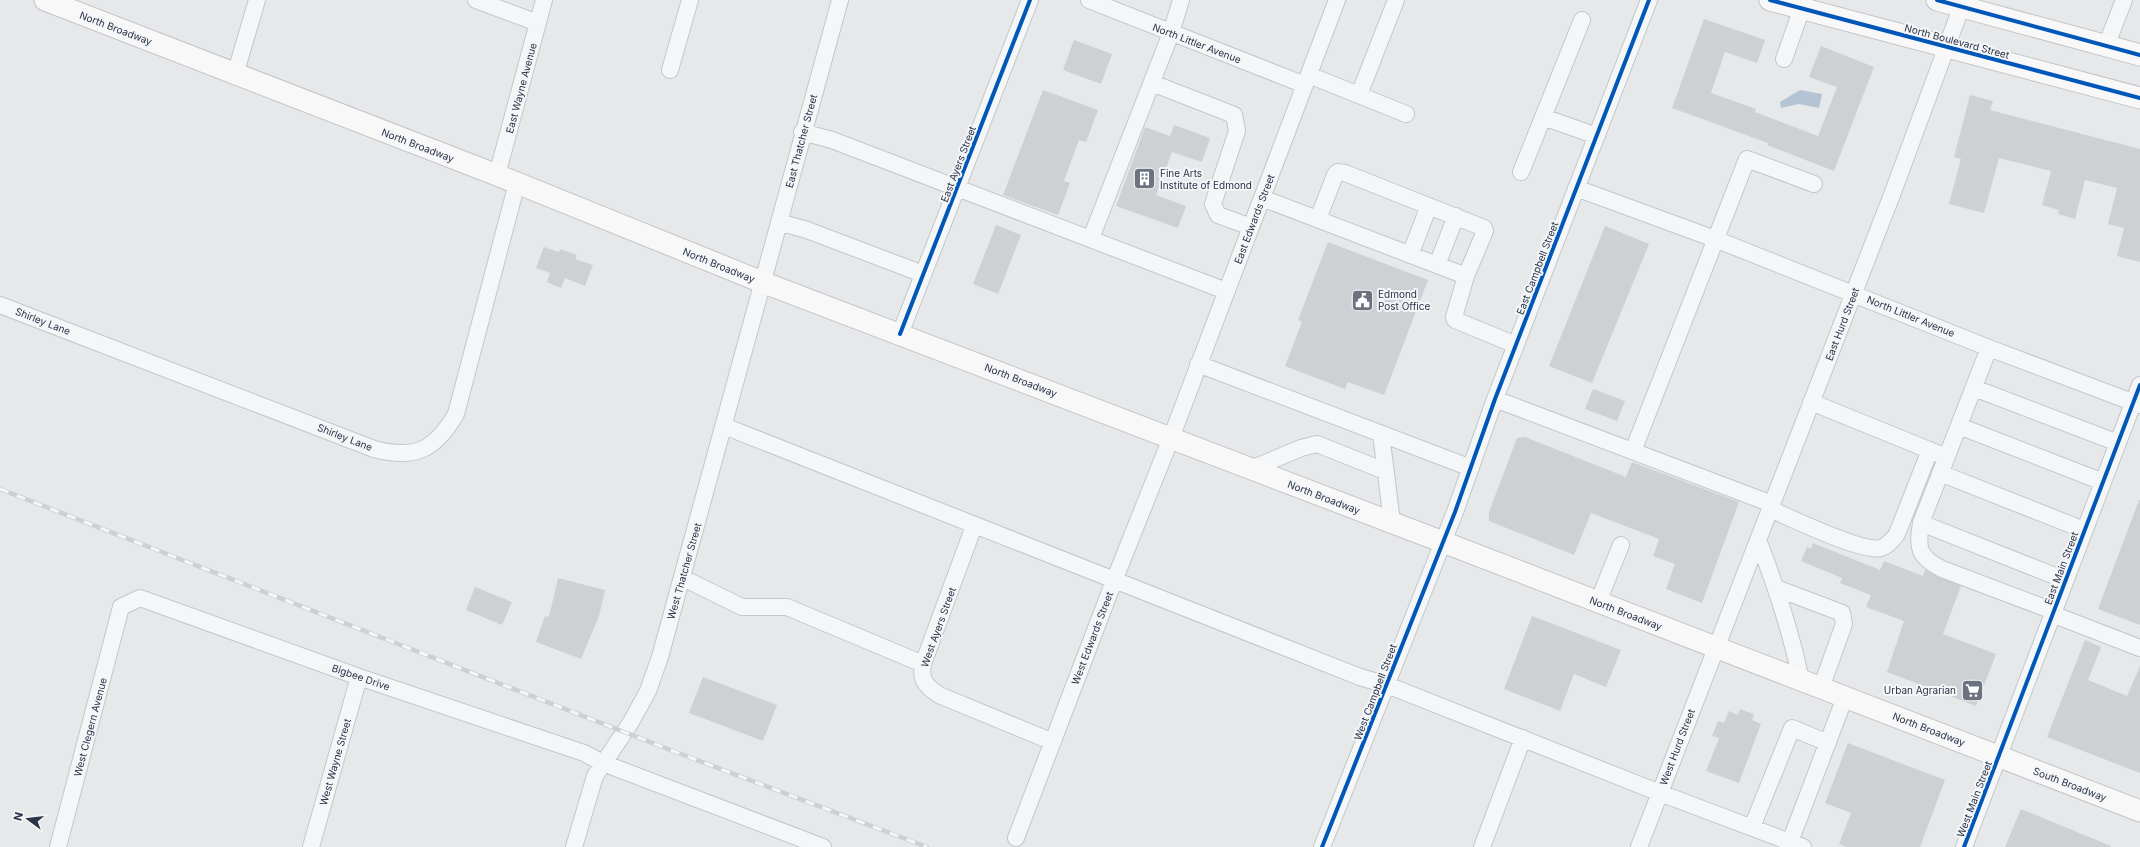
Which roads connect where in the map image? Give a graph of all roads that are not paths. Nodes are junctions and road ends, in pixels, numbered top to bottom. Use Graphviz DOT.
graph roads {
  1 [pos="45,0"];
  2 [pos="257,0"];
  3 [pos="476,0"];
  4 [pos="544,0"];
  5 [pos="690,0"];
  6 [pos="840,0"];
  7 [pos="1030,0"];
  8 [pos="1089,0"];
  9 [pos="1182,0"];
  10 [pos="1337,0"];
  11 [pos="1396,0"];
  12 [pos="1649,0"];
  13 [pos="1770,0"];
  14 [pos="1937,0"];
  15 [pos="2124,0"];
  16 [pos="1963,3"];
  17 [pos="1802,8"];
  18 [pos="1582,20"];
  19 [pos="538,23"];
  20 [pos="1171,33"];
  21 [pos="2106,46"];
  22 [pos="1946,47"];
  23 [pos="2140,55"];
  24 [pos="1784,59"];
  25 [pos="670,70"];
  26 [pos="235,75"];
  27 [pos="1307,80"];
  28 [pos="1152,82"];
  29 [pos="1359,95"];
  30 [pos="2140,98"];
  31 [pos="1406,114"];
  32 [pos="1543,117"];
  33 [pos="802,132"];
  34 [pos="1597,136"];
  35 [pos="1521,172"];
  36 [pos="497,175"];
  37 [pos="517,183"];
  38 [pos="1814,184"];
  39 [pos="958,188"];
  40 [pos="1576,188"];
  41 [pos="1262,198"];
  42 [pos="1429,206"];
  43 [pos="1456,216"];
  44 [pos="1318,219"];
  45 [pos="779,222"];
  46 [pos="1251,227"];
  47 [pos="1091,238"];
  48 [pos="1715,239"];
  49 [pos="1410,255"];
  50 [pos="1437,265"];
  51 [pos="923,274"];
  52 [pos="1466,276"];
  53 [pos="762,282"];
  54 [pos="1226,291"];
  55 [pos="1854,293"];
  56 [pos="0,305"];
  57 [pos="900,334"];
  58 [pos="1516,345"];
  59 [pos="1989,348"];
  60 [pos="1198,364"];
  61 [pos="2140,386"];
  62 [pos="1974,388"];
  63 [pos="1495,398"];
  64 [pos="1811,402"];
  65 [pos="2137,404"];
  66 [pos="724,426"];
  67 [pos="1959,426"];
  68 [pos="1381,434"];
  69 [pos="1171,438"];
  70 [pos="2118,443"];
  71 [pos="1930,450"];
  72 [pos="1633,451"];
  73 [pos="1947,457"];
  74 [pos="1471,468"];
  75 [pos="1251,469"];
  76 [pos="1385,471"];
  77 [pos="1940,474"];
  78 [pos="2103,482"];
  79 [pos="1771,507"];
  80 [pos="1392,522"];
  81 [pos="1921,523"];
  82 [pos="974,526"];
  83 [pos="2084,530"];
  84 [pos="1758,540"];
  85 [pos="1442,542"];
  86 [pos="1621,546"];
  87 [pos="683,578"];
  88 [pos="2065,580"];
  89 [pos="1114,581"];
  90 [pos="1776,588"];
  91 [pos="1598,602"];
  92 [pos="121,608"];
  93 [pos="2053,612"];
  94 [pos="1717,647"];
  95 [pos="2140,648"];
  96 [pos="923,664"];
  97 [pos="359,677"];
  98 [pos="1801,680"];
  99 [pos="1387,685"];
  100 [pos="1820,688"];
  101 [pos="1845,697"];
  102 [pos="1523,738"];
  103 [pos="1053,742"];
  104 [pos="1828,743"];
  105 [pos="1999,756"];
  106 [pos="603,763"];
  107 [pos="1660,793"];
  108 [pos="2140,812"];
  109 [pos="1752,827"];
  110 [pos="1016,838"];
  111 [pos="1796,844"];
  112 [pos="58,847"];
  113 [pos="311,847"];
  114 [pos="574,847"];
  115 [pos="823,847"];
  116 [pos="1322,847"];
  117 [pos="1482,847"];
  118 [pos="1639,847"];
  119 [pos="1964,847"];
  1 -- 26 [label="main road, North Broadway"];
  2 -- 26 [label="street"];
  3 -- 19 [label="street"];
  4 -- 19 [label="street, East Wayne Avenue"];
  5 -- 25 [label="street"];
  6 -- 33 [label="street, East Thatcher Street"];
  7 -- 39 [label="street, East Ayers Street"];
  8 -- 20 [label="street, North Littler Avenue"];
  9 -- 20 [label="street"];
  10 -- 27 [label="street, East Edwards Street"];
  11 -- 29 [label="street"];
  12 -- 34 [label="street, East Campbell Street"];
  13 -- 17 [label="main road, North Boulevard Street"];
  14 -- 16 [label="main road"];
  15 -- 21 [label="street"];
  16 -- 21 [label="main road"];
  16 -- 22 [label="street, East Hurd Street"];
  17 -- 22 [label="main road, North Boulevard Street"];
  17 -- 24 [label="street"];
  18 -- 32 [label="street"];
  19 -- 36 [label="street, East Wayne Avenue"];
  20 -- 27 [label="street, North Littler Avenue"];
  20 -- 28 [label="street"];
  21 -- 23 [label="main road"];
  22 -- 30 [label="main road, North Boulevard Street"];
  22 -- 55 [label="street, East Hurd Street"];
  26 -- 36 [label="main road, North Broadway"];
  27 -- 29 [label="street, North Littler Avenue"];
  27 -- 41 [label="street, East Edwards Street"];
  28 -- 46 [label="street"];
  28 -- 47 [label="street"];
  29 -- 31 [label="street, North Littler Avenue"];
  32 -- 34 [label="street"];
  32 -- 35 [label="street"];
  33 -- 39 [label="street"];
  33 -- 45 [label="street, East Thatcher Street"];
  34 -- 40 [label="street, East Campbell Street"];
  36 -- 37 [label="main road, North Broadway"];
  37 -- 53 [label="main road, North Broadway"];
  37 -- 56 [label="street, Shirley Lane"];
  38 -- 48 [label="street"];
  39 -- 47 [label="street"];
  39 -- 51 [label="street, East Ayers Street"];
  40 -- 48 [label="street, North Littler Avenue"];
  40 -- 58 [label="street, East Campbell Street"];
  41 -- 44 [label="street"];
  41 -- 46 [label="street, East Edwards Street"];
  42 -- 43 [label="street"];
  42 -- 44 [label="street"];
  42 -- 49 [label="street"];
  43 -- 50 [label="street"];
  43 -- 52 [label="street"];
  44 -- 49 [label="street"];
  45 -- 51 [label="street"];
  45 -- 53 [label="street, East Thatcher Street"];
  46 -- 54 [label="street, East Edwards Street"];
  47 -- 54 [label="street"];
  48 -- 55 [label="street, North Littler Avenue"];
  48 -- 72 [label="street"];
  49 -- 50 [label="street"];
  50 -- 52 [label="street"];
  51 -- 57 [label="street, East Ayers Street"];
  52 -- 58 [label="street"];
  53 -- 57 [label="main road, North Broadway"];
  53 -- 66 [label="street, West Thatcher Street"];
  54 -- 60 [label="street, East Edwards Street"];
  55 -- 59 [label="street, North Littler Avenue"];
  55 -- 64 [label="street, East Hurd Street"];
  57 -- 69 [label="main road, North Broadway"];
  58 -- 63 [label="street, East Campbell Street"];
  59 -- 62 [label="street"];
  59 -- 65 [label="street, North Littler Avenue"];
  60 -- 68 [label="street"];
  60 -- 69 [label="street, East Edwards Street"];
  61 -- 65 [label="street, East Main Street"];
  62 -- 67 [label="street"];
  62 -- 70 [label="street"];
  63 -- 72 [label="street"];
  63 -- 74 [label="street, East Campbell Street"];
  64 -- 71 [label="street"];
  64 -- 79 [label="street, East Hurd Street"];
  65 -- 70 [label="street, East Main Street"];
  66 -- 82 [label="street"];
  66 -- 87 [label="street, West Thatcher Street"];
  67 -- 73 [label="street"];
  67 -- 78 [label="street"];
  68 -- 74 [label="street"];
  68 -- 76 [label="street"];
  69 -- 75 [label="main road, North Broadway"];
  69 -- 89 [label="street, West Edwards Street"];
  70 -- 78 [label="street, East Main Street"];
  71 -- 73 [label="street"];
  71 -- 79 [label="street"];
  72 -- 79 [label="street"];
  73 -- 77 [label="street"];
  74 -- 85 [label="street, East Campbell Street"];
  75 -- 76 [label="street"];
  75 -- 80 [label="main road, North Broadway"];
  76 -- 80 [label="street"];
  77 -- 81 [label="street"];
  77 -- 83 [label="street"];
  78 -- 83 [label="street, East Main Street"];
  79 -- 84 [label="street, East Hurd Street"];
  80 -- 85 [label="main road, North Broadway"];
  81 -- 88 [label="street"];
  81 -- 93 [label="street"];
  82 -- 89 [label="street"];
  82 -- 96 [label="street, West Ayers Street"];
  83 -- 88 [label="street, East Main Street"];
  84 -- 90 [label="street"];
  84 -- 94 [label="street, East Hurd Street"];
  85 -- 91 [label="main road, North Broadway"];
  85 -- 99 [label="street, West Campbell Street"];
  86 -- 91 [label="street"];
  87 -- 96 [label="street"];
  87 -- 106 [label="street, West Thatcher Street"];
  88 -- 93 [label="street, East Main Street"];
  89 -- 99 [label="street"];
  89 -- 103 [label="street, West Edwards Street"];
  90 -- 98 [label="street"];
  90 -- 100 [label="street"];
  91 -- 94 [label="main road, North Broadway"];
  92 -- 97 [label="street, Bigbee Drive"];
  92 -- 112 [label="street, West Clegern Avenue"];
  93 -- 95 [label="street"];
  93 -- 105 [label="street, East Main Street"];
  94 -- 98 [label="main road, North Broadway"];
  94 -- 107 [label="street, West Hurd Street"];
  96 -- 103 [label="street, West Ayers Street"];
  97 -- 106 [label="street, Bigbee Drive"];
  97 -- 113 [label="street, West Wayne Street"];
  98 -- 100 [label="main road, North Broadway"];
  99 -- 102 [label="street"];
  99 -- 116 [label="street, West Campbell Street"];
  100 -- 101 [label="main road, North Broadway"];
  101 -- 104 [label="street"];
  101 -- 105 [label="main road, North Broadway"];
  102 -- 107 [label="street"];
  102 -- 117 [label="street"];
  103 -- 110 [label="street, West Edwards Street"];
  104 -- 109 [label="street"];
  104 -- 111 [label="street"];
  105 -- 108 [label="main road, South Broadway"];
  105 -- 119 [label="street, West Main Street"];
  106 -- 114 [label="street, West Thatcher Street"];
  106 -- 115 [label="street, Bigbee Drive"];
  107 -- 109 [label="street"];
  107 -- 118 [label="street, West Hurd Street"];
  109 -- 111 [label="street"];
}
